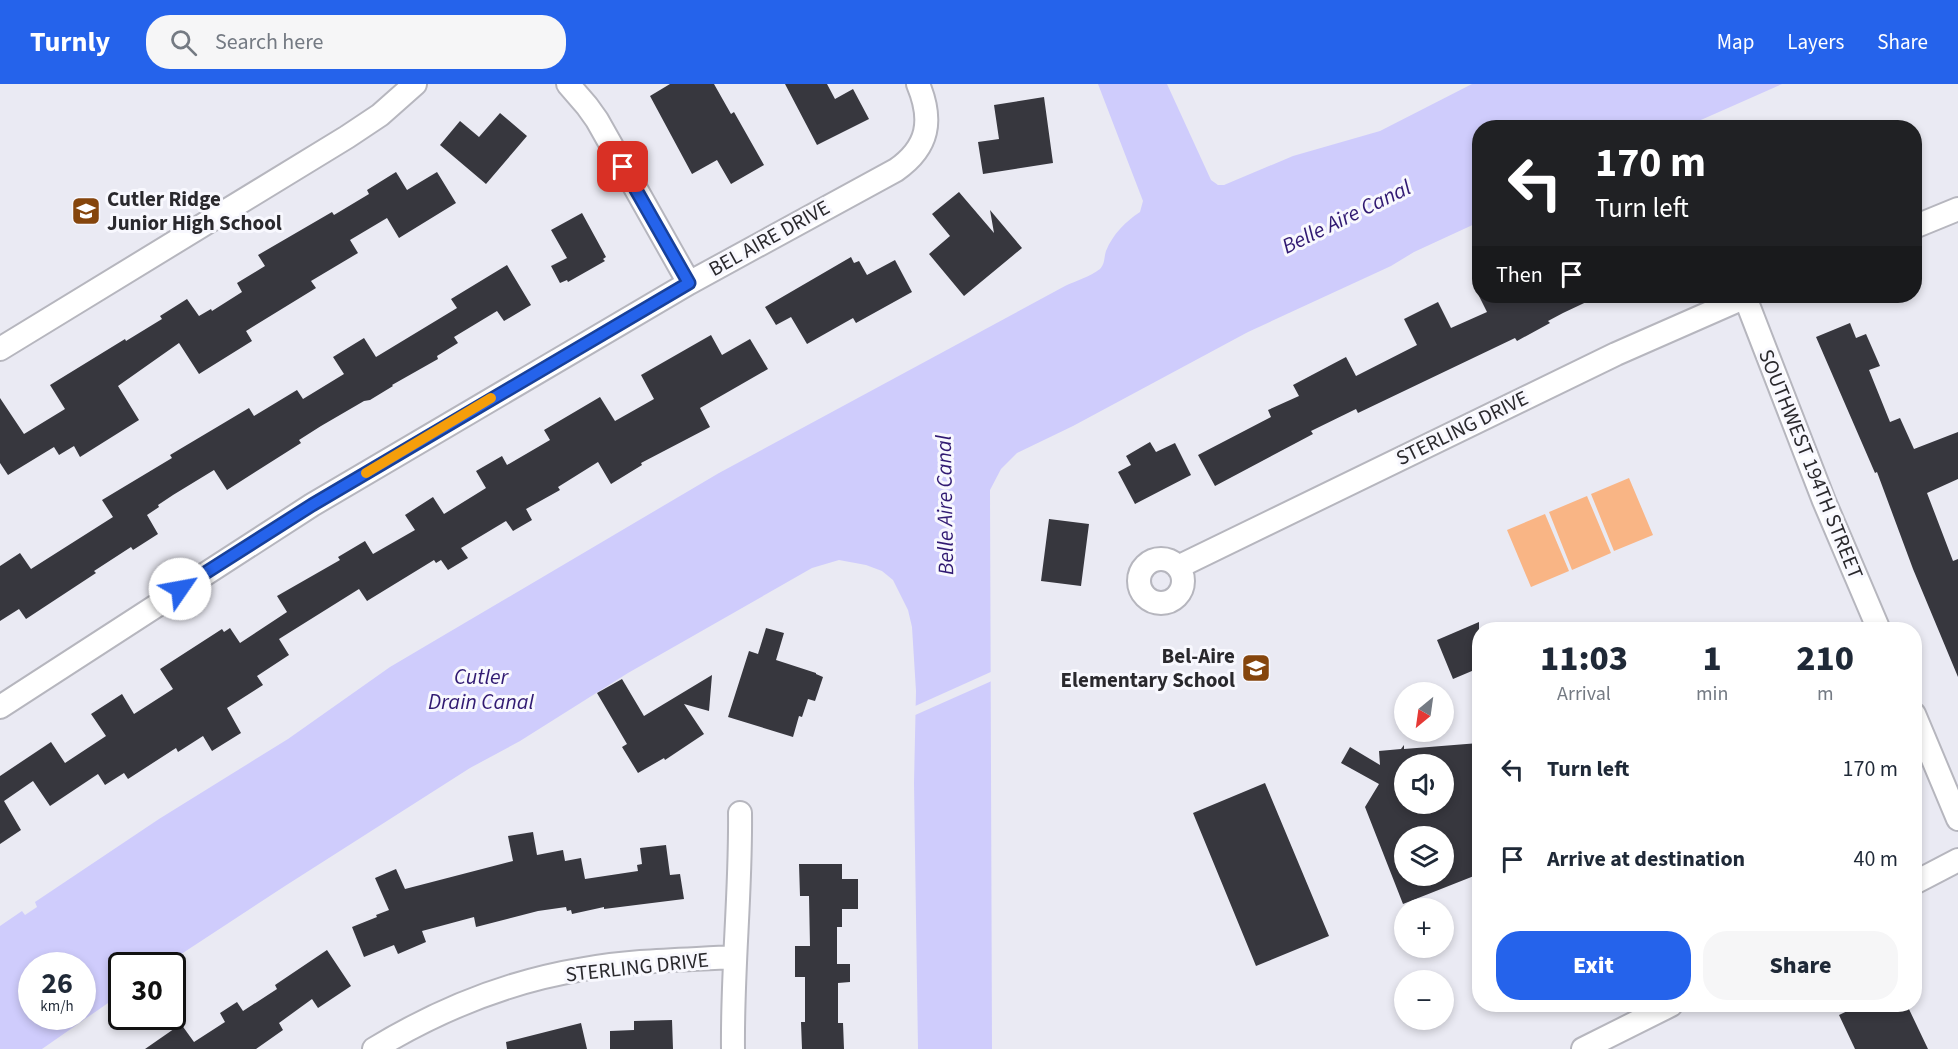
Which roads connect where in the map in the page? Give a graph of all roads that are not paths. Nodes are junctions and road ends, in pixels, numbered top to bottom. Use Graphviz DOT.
graph roads {
  1 [pos="415,84"];
  2 [pos="568,84"];
  3 [pos="918,84"];
  4 [pos="1958,209"];
  5 [pos="1922,224"];
  6 [pos="689,283"];
  7 [pos="1731,303"];
  8 [pos="1750,303"];
  9 [pos="0,350"];
  10 [pos="1179,567"];
  11 [pos="1876,622"];
  12 [pos="0,707"];
  13 [pos="1922,733"];
  14 [pos="740,813"];
  15 [pos="1958,819"];
  16 [pos="1958,860"];
  17 [pos="1922,879"];
  18 [pos="735,957"];
  19 [pos="1657,1012"];
  20 [pos="374,1049"];
  21 [pos="733,1049"];
  22 [pos="1583,1049"];
  1 -- 9 [label="street"];
  2 -- 6 [label="street"];
  3 -- 6 [label="street, BEL AIRE DRIVE"];
  4 -- 5 [label="street"];
  6 -- 12 [label="street, BEL AIRE DRIVE"];
  7 -- 10 [label="street, STERLING DRIVE"];
  8 -- 11 [label="street, SOUTHWEST 194TH STREET"];
  13 -- 15 [label="street"];
  14 -- 18 [label="street"];
  16 -- 17 [label="street"];
  18 -- 20 [label="street, STERLING DRIVE"];
  18 -- 21 [label="street"];
  19 -- 22 [label="street"];
}
